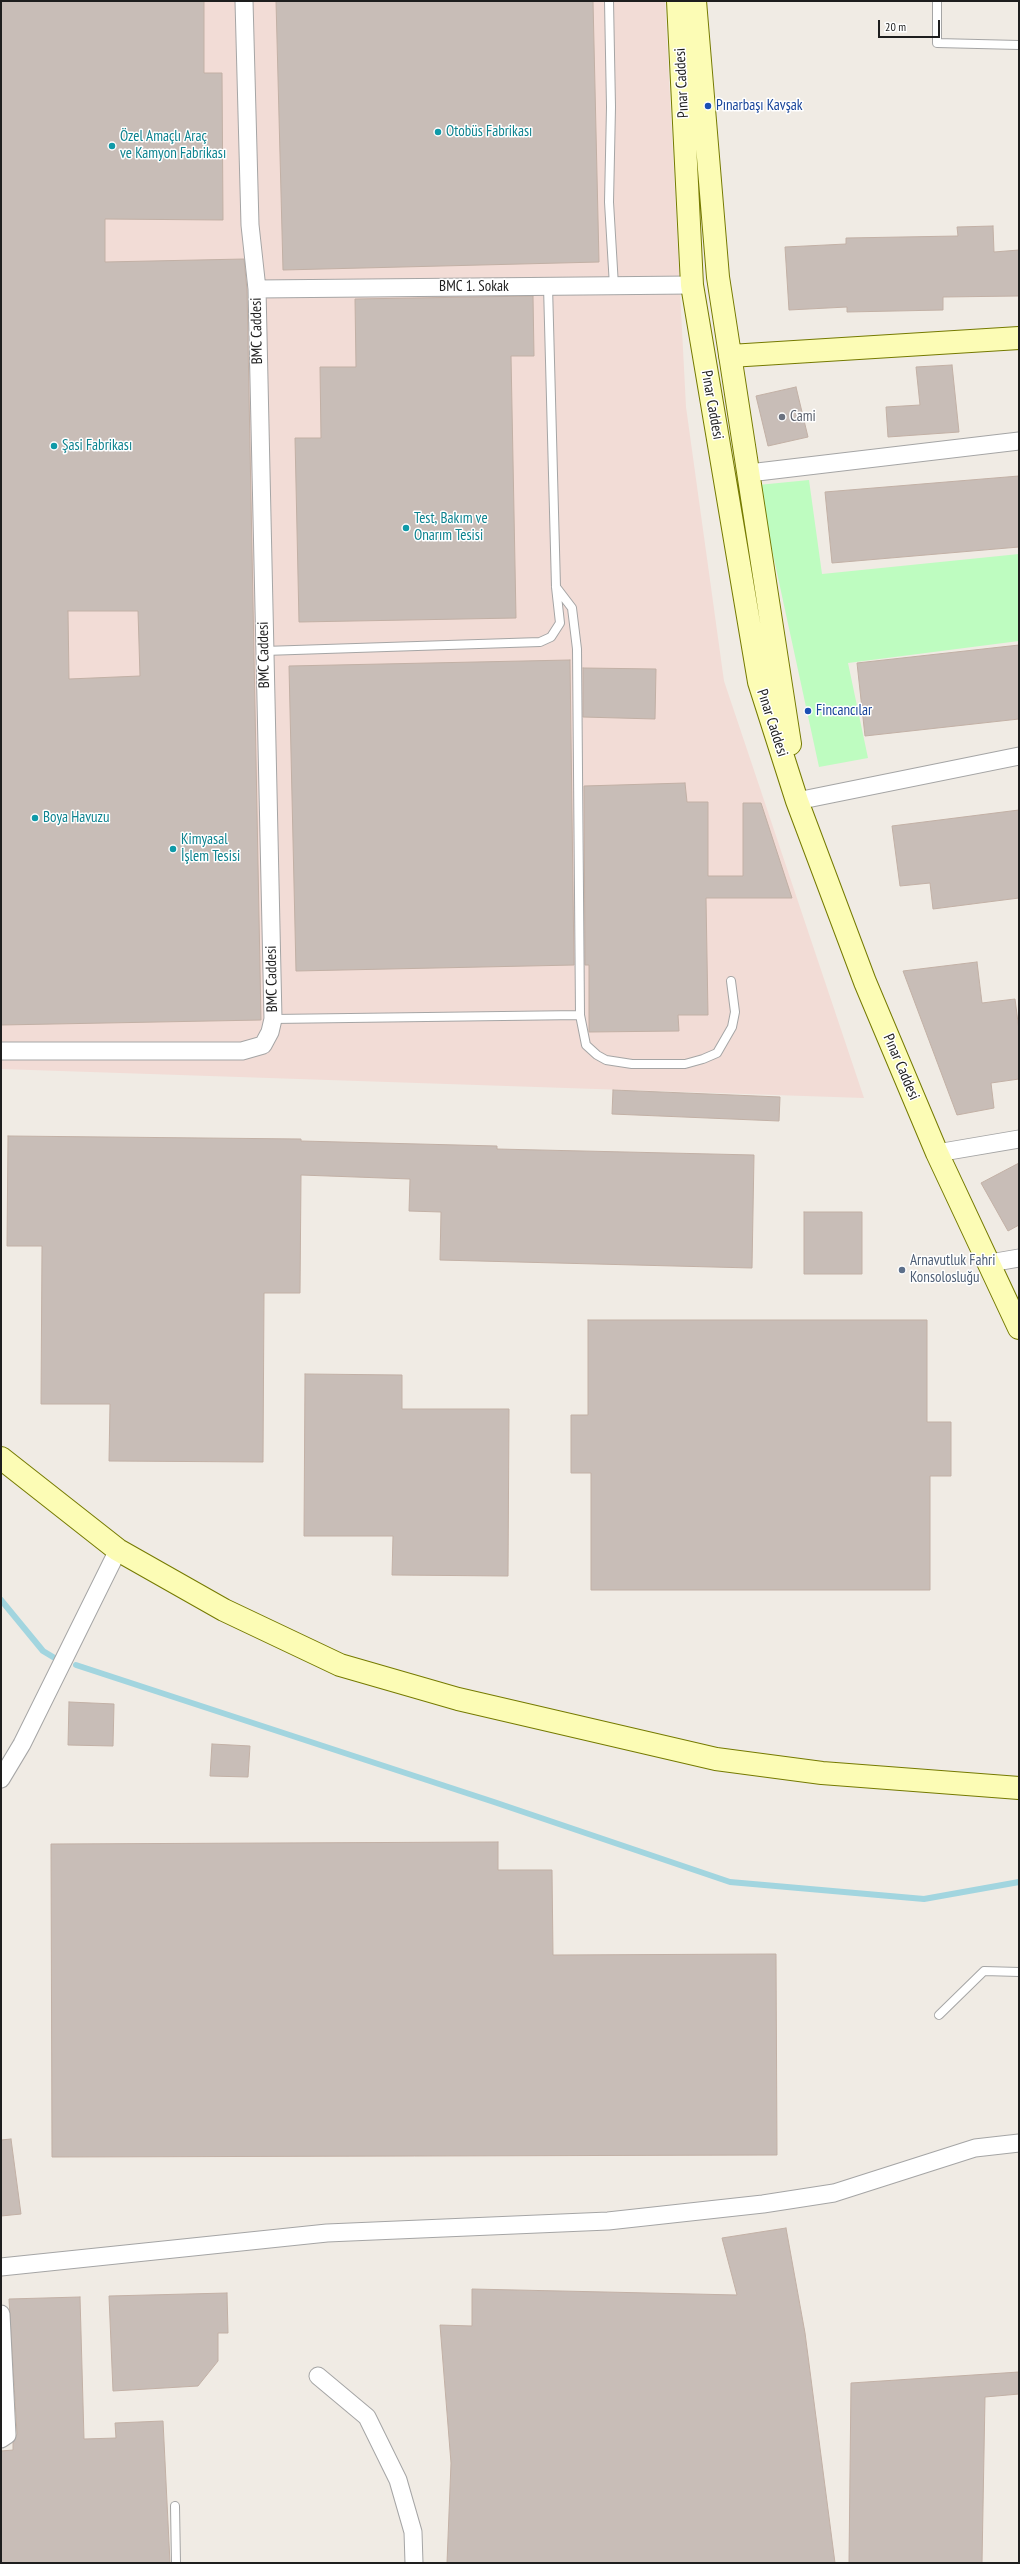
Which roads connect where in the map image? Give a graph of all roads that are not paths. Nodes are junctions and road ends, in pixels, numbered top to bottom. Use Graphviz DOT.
graph roads {
  1 [pos="244,1"];
  2 [pos="609,1"];
  3 [pos="678,1"];
  4 [pos="695,1"];
  5 [pos="937,1"];
  6 [pos="1019,45"];
  7 [pos="692,285"];
  8 [pos="548,286"];
  9 [pos="614,286"];
  10 [pos="257,288"];
  11 [pos="1019,338"];
  12 [pos="730,356"];
  13 [pos="1019,441"];
  14 [pos="749,473"];
  15 [pos="556,587"];
  16 [pos="264,651"];
  17 [pos="1019,756"];
  18 [pos="797,801"];
  19 [pos="731,980"];
  20 [pos="580,1014"];
  21 [pos="273,1019"];
  22 [pos="1,1051"];
  23 [pos="1019,1139"];
  24 [pos="937,1153"];
  25 [pos="1019,1258"];
  26 [pos="990,1263"];
  27 [pos="1019,1328"];
  28 [pos="1,1458"];
  29 [pos="118,1550"];
  30 [pos="1,1780"];
  31 [pos="1019,1788"];
  32 [pos="1019,1972"];
  33 [pos="939,2015"];
  34 [pos="1019,2143"];
  35 [pos="1,2267"];
  36 [pos="1,2314"];
  37 [pos="318,2376"];
  38 [pos="1,2439"];
  39 [pos="175,2506"];
  40 [pos="176,2563"];
  41 [pos="414,2563"];
  1 -- 10 [label="street, BMC Caddesi"];
  2 -- 9 [label="lane"];
  3 -- 7 [label="main road, Pınar Caddesi"];
  4 -- 12 [label="main road, Pınar Caddesi"];
  5 -- 6 [label="lane"];
  7 -- 9 [label="street, BMC 1. Sokak"];
  7 -- 18 [label="main road, Pınar Caddesi"];
  8 -- 9 [label="street, BMC 1. Sokak"];
  8 -- 10 [label="street, BMC 1. Sokak"];
  8 -- 15 [label="lane"];
  10 -- 16 [label="street, BMC Caddesi"];
  11 -- 12 [label="main road"];
  12 -- 14 [label="main road, Pınar Caddesi"];
  13 -- 14 [label="street"];
  14 -- 18 [label="main road, Pınar Caddesi"];
  15 -- 16 [label="lane"];
  15 -- 20 [label="lane"];
  16 -- 21 [label="street, BMC Caddesi"];
  17 -- 18 [label="street"];
  18 -- 24 [label="main road, Pınar Caddesi"];
  19 -- 20 [label="lane"];
  20 -- 21 [label="lane"];
  21 -- 22 [label="street, BMC Caddesi"];
  23 -- 24 [label="street"];
  24 -- 26 [label="main road, Pınar Caddesi"];
  25 -- 26 [label="street"];
  26 -- 27 [label="main road, Pınar Caddesi"];
  28 -- 29 [label="main road"];
  29 -- 30 [label="street"];
  29 -- 31 [label="main road"];
  32 -- 33 [label="lane"];
  34 -- 35 [label="street"];
  36 -- 38 [label="street"];
  37 -- 41 [label="street"];
  39 -- 40 [label="lane"];
}
